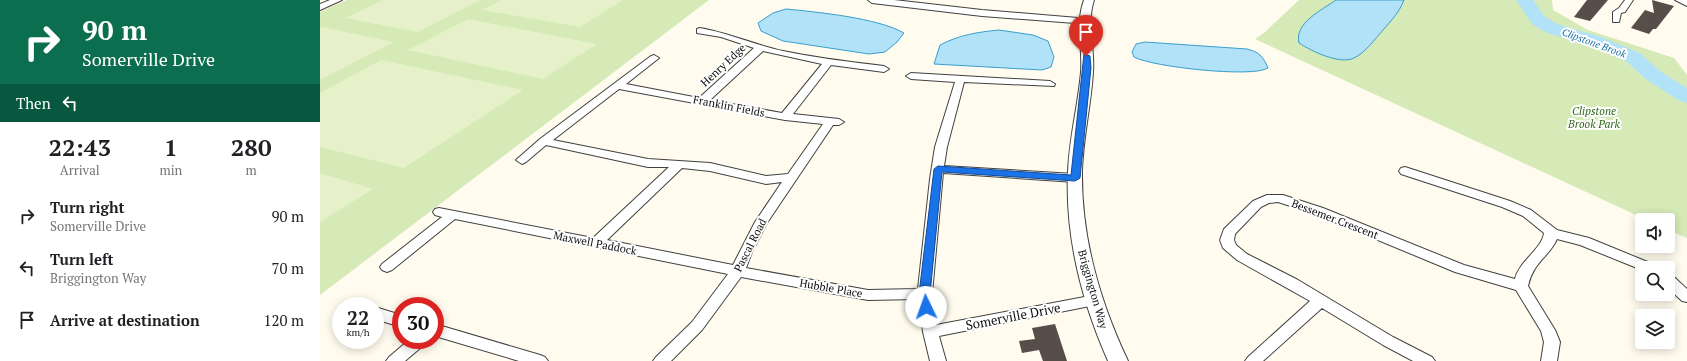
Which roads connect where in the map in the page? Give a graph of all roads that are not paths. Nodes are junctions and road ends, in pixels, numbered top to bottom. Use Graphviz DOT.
graph roads {
  1 [pos="338,0"];
  2 [pos="872,0"];
  3 [pos="1089,0"];
  4 [pos="1629,0"];
  5 [pos="1678,0"];
  6 [pos="1687,3"];
  7 [pos="320,8"];
  8 [pos="1616,20"];
  9 [pos="1085,25"];
  10 [pos="700,31"];
  11 [pos="761,47"];
  12 [pos="654,58"];
  13 [pos="828,62"];
  14 [pos="884,69"];
  15 [pos="911,76"];
  16 [pos="960,80"];
  17 [pos="1050,84"];
  18 [pos="620,86"];
  19 [pos="702,101"];
  20 [pos="785,117"];
  21 [pos="835,122"];
  22 [pos="544,141"];
  23 [pos="522,160"];
  24 [pos="679,164"];
  25 [pos="938,169"];
  26 [pos="1405,171"];
  27 [pos="792,177"];
  28 [pos="1075,178"];
  29 [pos="1551,233"];
  30 [pos="596,243"];
  31 [pos="1635,262"];
  32 [pos="387,267"];
  33 [pos="738,270"];
  34 [pos="1521,286"];
  35 [pos="1675,286"];
  36 [pos="925,294"];
  37 [pos="1687,297"];
  38 [pos="1095,300"];
  39 [pos="1320,301"];
  40 [pos="930,332"];
  41 [pos="444,333"];
  42 [pos="409,349"];
  43 [pos="394,361"];
  44 [pos="540,361"];
  45 [pos="661,361"];
  46 [pos="938,361"];
  47 [pos="1118,361"];
  48 [pos="1253,361"];
  49 [pos="1427,361"];
  50 [pos="1550,361"];
  1 -- 7 [label="street"];
  2 -- 9 [label="street"];
  3 -- 9 [label="street, Briggington Way"];
  4 -- 8 [label="street"];
  5 -- 6 [label="street"];
  9 -- 28 [label="street, Briggington Way"];
  10 -- 11 [label="street, Henry Edge"];
  11 -- 13 [label="street, Henry Edge"];
  11 -- 19 [label="street, Henry Edge"];
  12 -- 18 [label="street"];
  13 -- 14 [label="street, Henry Edge"];
  13 -- 20 [label="street"];
  15 -- 16 [label="street"];
  16 -- 17 [label="street"];
  16 -- 25 [label="street"];
  18 -- 19 [label="street, Franklin Fields"];
  18 -- 22 [label="street"];
  19 -- 20 [label="street, Franklin Fields"];
  20 -- 21 [label="street, Franklin Fields"];
  21 -- 27 [label="street, Pascal Road"];
  22 -- 23 [label="street"];
  22 -- 24 [label="street"];
  24 -- 27 [label="street"];
  24 -- 30 [label="street"];
  25 -- 28 [label="street"];
  25 -- 36 [label="street"];
  26 -- 29 [label="street"];
  27 -- 33 [label="street, Pascal Road"];
  28 -- 38 [label="street, Briggington Way"];
  29 -- 31 [label="street"];
  29 -- 34 [label="street"];
  30 -- 32 [label="street, Maxwell Paddock"];
  30 -- 33 [label="street, Maxwell Paddock"];
  33 -- 36 [label="street, Hubble Place"];
  33 -- 45 [label="street, Pascal Road"];
  34 -- 39 [label="street, Bessemer Crescent"];
  34 -- 50 [label="street"];
  35 -- 37 [label="street"];
  36 -- 40 [label="street"];
  38 -- 40 [label="street, Somerville Drive"];
  38 -- 47 [label="street, Briggington Way"];
  39 -- 48 [label="street"];
  39 -- 49 [label="street, Bessemer Crescent"];
  40 -- 46 [label="street"];
  41 -- 44 [label="street"];
  42 -- 43 [label="street"];
}
